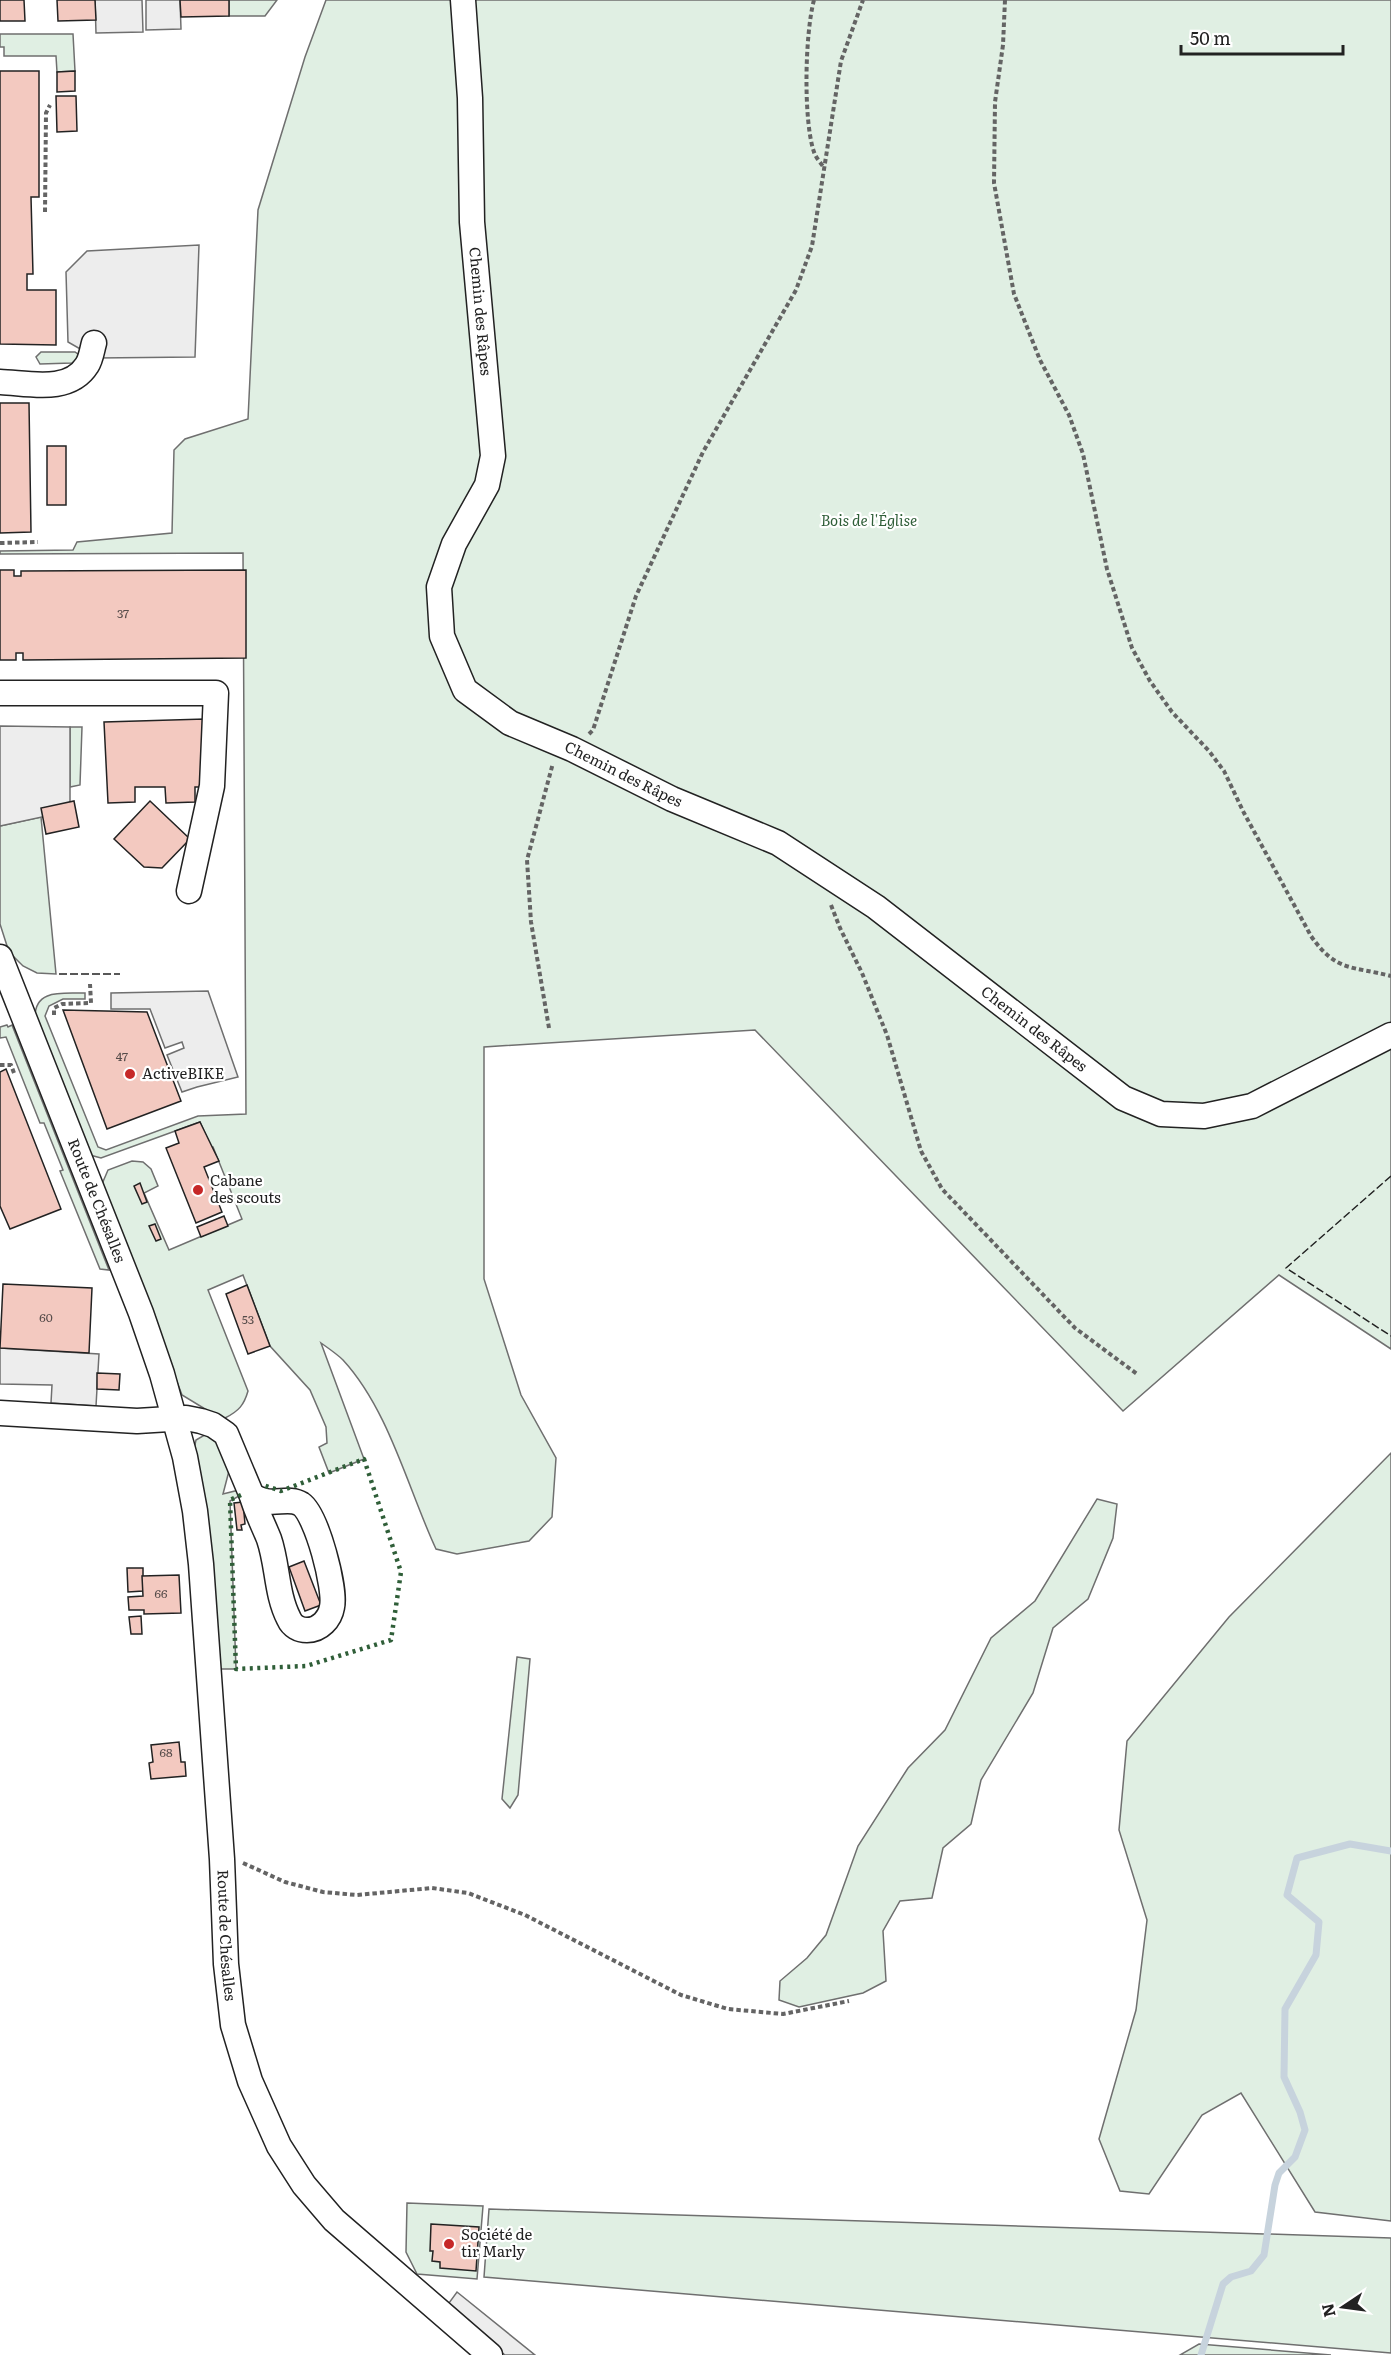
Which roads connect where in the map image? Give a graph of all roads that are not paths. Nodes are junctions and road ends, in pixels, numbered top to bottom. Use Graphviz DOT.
graph roads {
  1 [pos="463,0"];
  2 [pos="94,343"];
  3 [pos="0,382"];
  4 [pos="0,693"];
  5 [pos="189,891"];
  6 [pos="0,957"];
  7 [pos="5,985"];
  8 [pos="1391,1035"];
  9 [pos="0,1413"];
  10 [pos="176,1419"];
  11 [pos="252,1496"];
  12 [pos="490,2355"];
  1 -- 8 [label="street, Chemin des Râpes"];
  2 -- 3 [label="street"];
  4 -- 5 [label="street"];
  6 -- 7 [label="street, Route de Chésalles"];
  7 -- 10 [label="street, Route de Chésalles"];
  9 -- 10 [label="street"];
  10 -- 11 [label="street"];
  10 -- 12 [label="street, Route de Chésalles"];
  11 -- 11 [label="street"];
}
